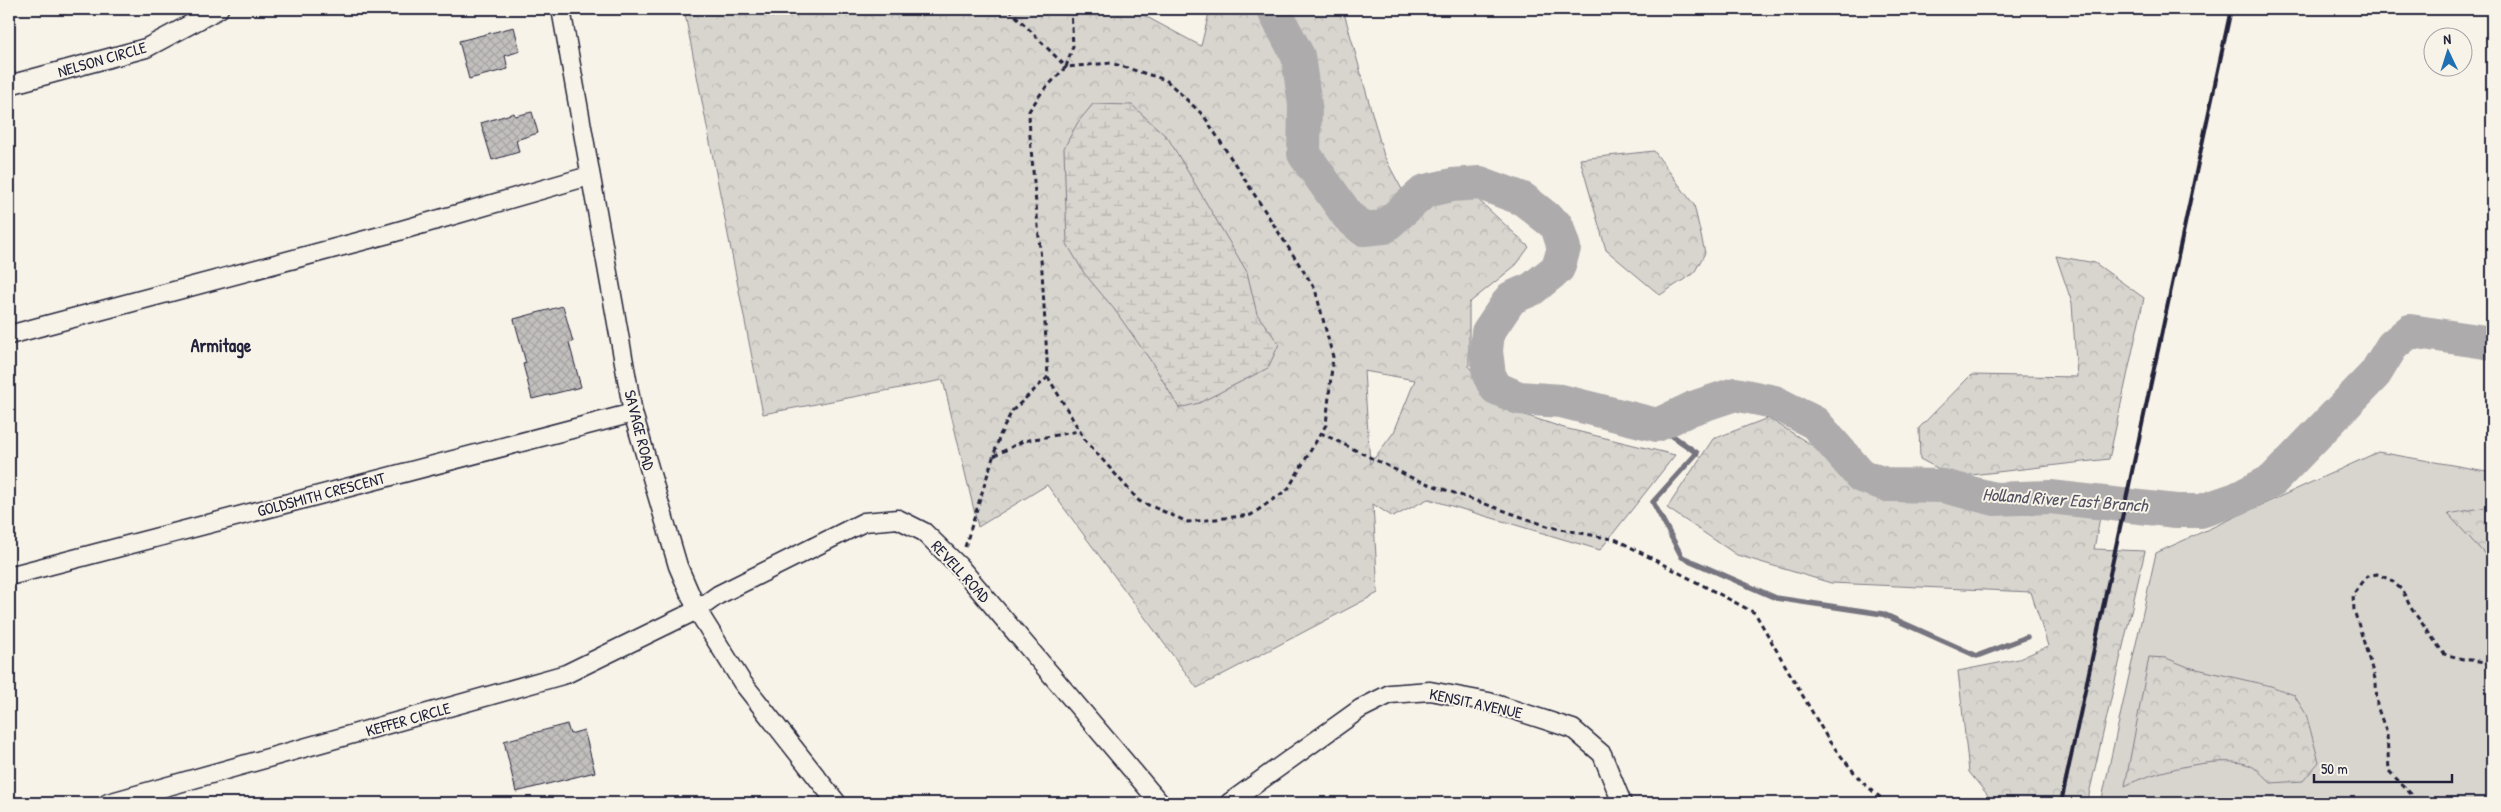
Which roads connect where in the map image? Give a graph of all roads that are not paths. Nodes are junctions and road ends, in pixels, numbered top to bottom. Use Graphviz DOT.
graph roads {
  1 [pos="218,9"];
  2 [pos="561,9"];
  3 [pos="9,85"];
  4 [pos="589,176"];
  5 [pos="9,334"];
  6 [pos="633,413"];
  7 [pos="9,576"];
  8 [pos="697,610"];
  9 [pos="830,801"];
  10 [pos="108,803"];
  11 [pos="1160,803"];
  12 [pos="1229,803"];
  13 [pos="1622,803"];
  1 -- 3 [label="street, NELSON CIRCLE"];
  2 -- 4 [label="street, SAVAGE ROAD"];
  4 -- 5 [label="street"];
  4 -- 6 [label="street, SAVAGE ROAD"];
  6 -- 7 [label="street, GOLDSMITH CRESCENT"];
  6 -- 8 [label="street, SAVAGE ROAD"];
  8 -- 9 [label="street, SAVAGE ROAD"];
  8 -- 10 [label="street, KEFFER CIRCLE"];
  8 -- 11 [label="street, REVELL ROAD"];
  12 -- 13 [label="street, KENSIT AVENUE"];
}
